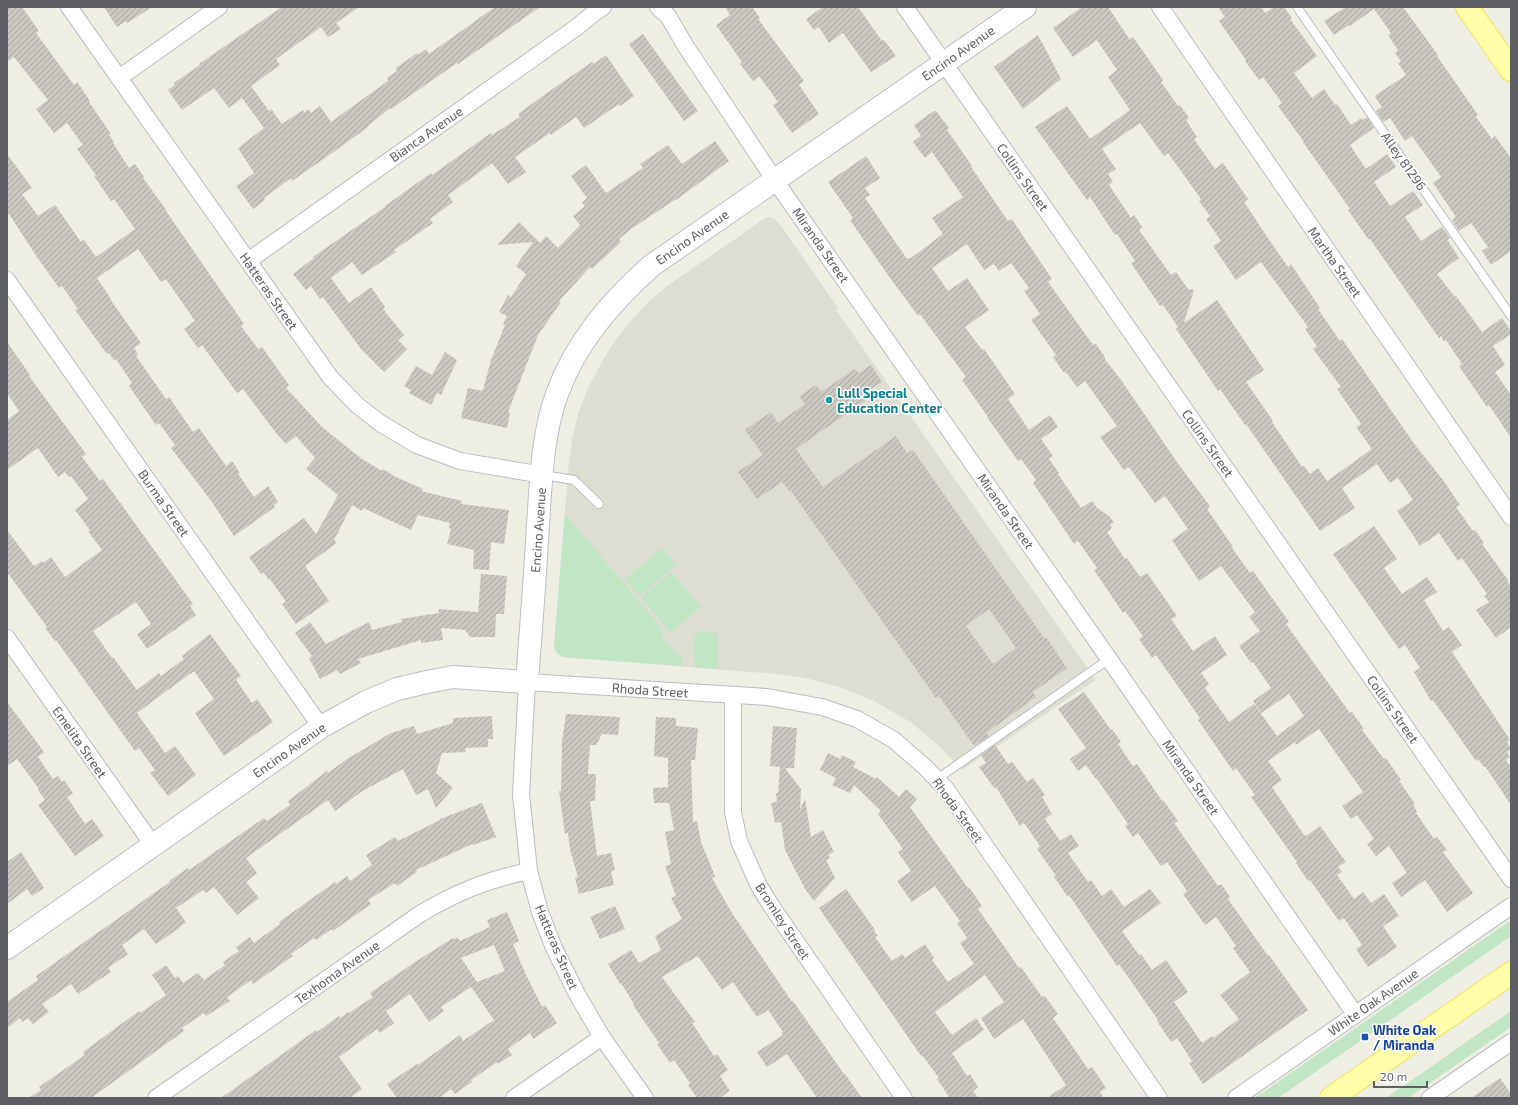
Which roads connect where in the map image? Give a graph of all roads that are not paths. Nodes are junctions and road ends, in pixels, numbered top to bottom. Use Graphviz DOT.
graph roads {
  1 [pos="69,7"];
  2 [pos="219,7"];
  3 [pos="603,7"];
  4 [pos="658,7"];
  5 [pos="905,7"];
  6 [pos="1025,7"];
  7 [pos="1160,7"];
  8 [pos="1297,7"];
  9 [pos="1467,7"];
  10 [pos="944,64"];
  11 [pos="1511,70"];
  12 [pos="119,78"];
  13 [pos="774,179"];
  14 [pos="248,261"];
  15 [pos="7,280"];
  16 [pos="1511,316"];
  17 [pos="543,475"];
  18 [pos="599,504"];
  19 [pos="1511,517"];
  20 [pos="7,638"];
  21 [pos="1109,659"];
  22 [pos="527,682"];
  23 [pos="733,695"];
  24 [pos="321,727"];
  25 [pos="937,779"];
  26 [pos="153,845"];
  27 [pos="529,871"];
  28 [pos="1511,880"];
  29 [pos="1511,906"];
  30 [pos="7,948"];
  31 [pos="1511,973"];
  32 [pos="1355,1014"];
  33 [pos="602,1037"];
  34 [pos="1511,1042"];
  35 [pos="156,1098"];
  36 [pos="514,1098"];
  37 [pos="645,1098"];
  38 [pos="904,1098"];
  39 [pos="1159,1098"];
  40 [pos="1236,1098"];
  41 [pos="1331,1098"];
  42 [pos="1430,1098"];
  1 -- 12 [label="street, Hatteras Street"];
  2 -- 12 [label="street"];
  3 -- 14 [label="street, Bianca Avenue"];
  4 -- 13 [label="street, Miranda Street"];
  5 -- 10 [label="street, Collins Street"];
  6 -- 10 [label="street, Encino Avenue"];
  7 -- 19 [label="street, Martha Street"];
  8 -- 16 [label="lane, Alley 81296"];
  9 -- 11 [label="main road"];
  10 -- 13 [label="street, Encino Avenue"];
  10 -- 28 [label="street, Collins Street"];
  12 -- 14 [label="street, Hatteras Street"];
  13 -- 17 [label="street, Encino Avenue"];
  13 -- 21 [label="street, Miranda Street"];
  14 -- 17 [label="street, Hatteras Street"];
  15 -- 24 [label="street, Burma Street"];
  17 -- 18 [label="lane"];
  17 -- 22 [label="street, Encino Avenue"];
  20 -- 26 [label="street, Emelita Street"];
  21 -- 25 [label="lane"];
  21 -- 32 [label="street, Miranda Street"];
  22 -- 23 [label="street, Rhoda Street"];
  22 -- 24 [label="street, Encino Avenue"];
  22 -- 27 [label="street, Hatteras Street"];
  23 -- 25 [label="street, Rhoda Street"];
  23 -- 38 [label="street, Bromley Street"];
  24 -- 26 [label="street, Encino Avenue"];
  25 -- 39 [label="street, Rhoda Street"];
  26 -- 30 [label="street, Encino Avenue"];
  27 -- 33 [label="street, Hatteras Street"];
  27 -- 35 [label="street, Texhoma Avenue"];
  29 -- 32 [label="street, White Oak Avenue"];
  31 -- 41 [label="main road"];
  32 -- 40 [label="street, White Oak Avenue"];
  33 -- 36 [label="street"];
  33 -- 37 [label="street, Hatteras Street"];
  34 -- 42 [label="street"];
}
